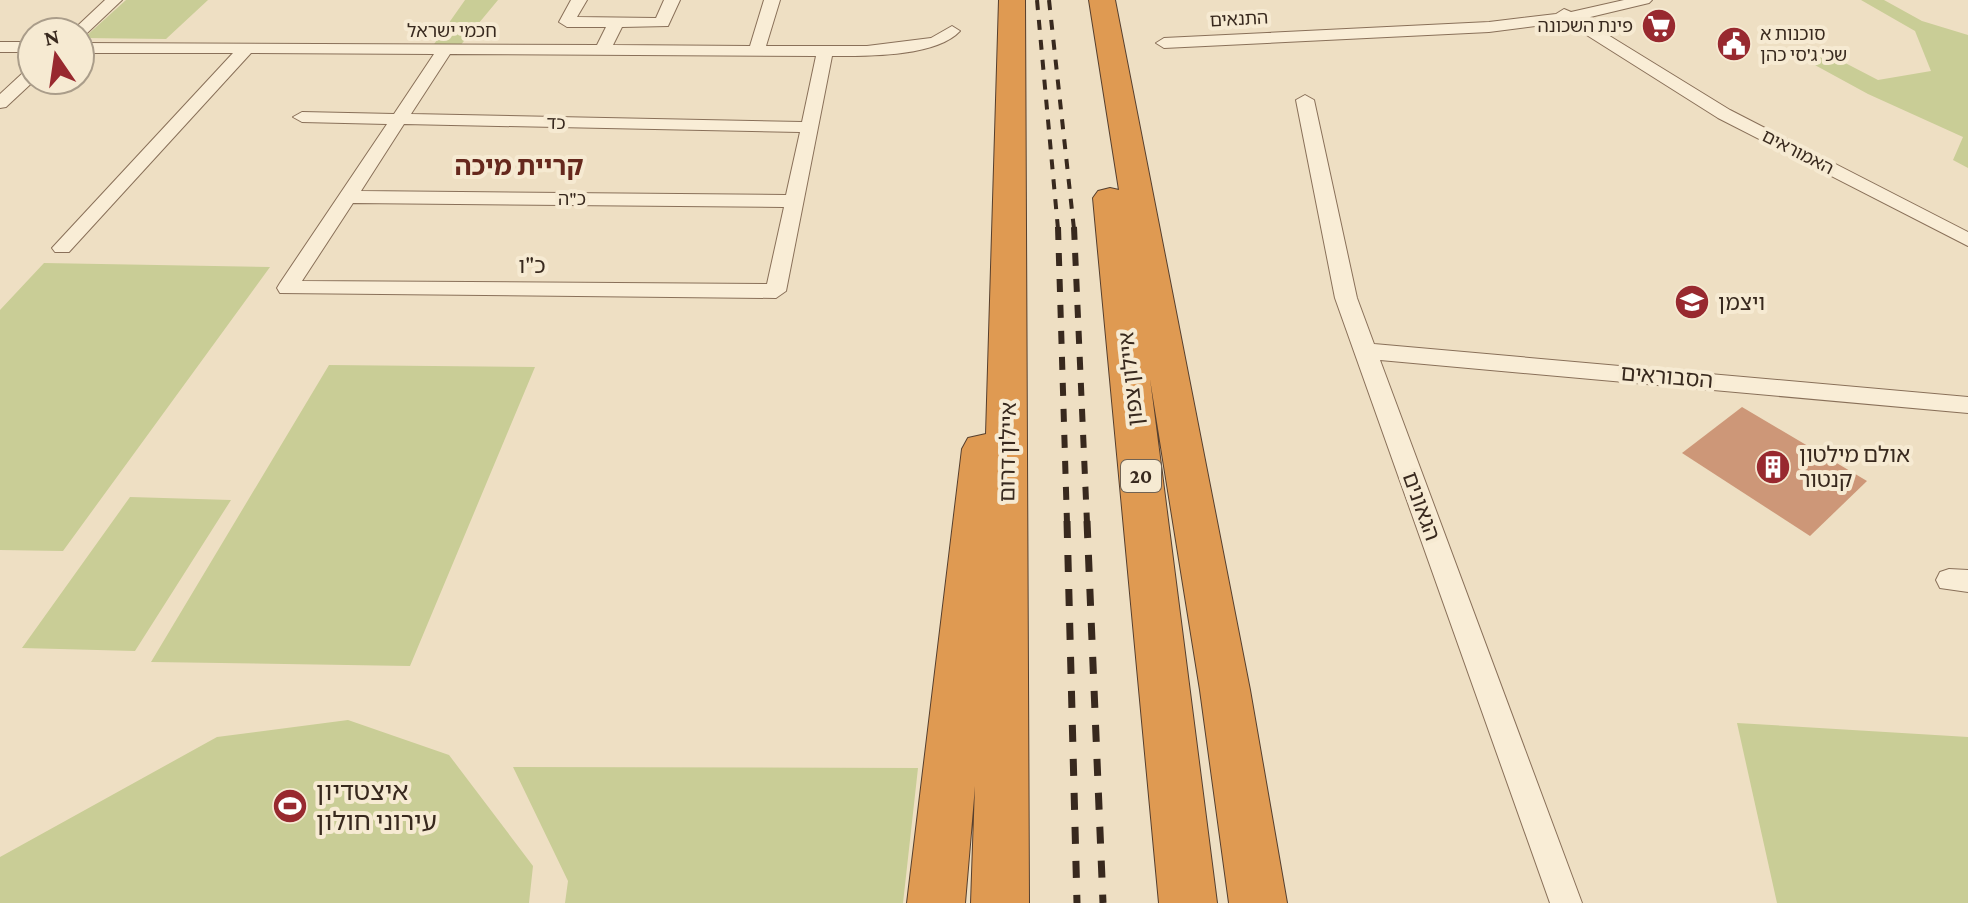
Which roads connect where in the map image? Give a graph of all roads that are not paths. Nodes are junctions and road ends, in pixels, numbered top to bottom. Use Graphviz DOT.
graph roads {
  1 [pos="114,0"];
  2 [pos="579,0"];
  3 [pos="672,0"];
  4 [pos="772,0"];
  5 [pos="1012,0"];
  6 [pos="1646,0"];
  7 [pos="1102,4"];
  8 [pos="96,16"];
  9 [pos="1562,16"];
  10 [pos="616,22"];
  11 [pos="952,31"];
  12 [pos="1164,43"];
  13 [pos="96,48"];
  14 [pos="246,49"];
  15 [pos="757,50"];
  16 [pos="444,51"];
  17 [pos="602,51"];
  18 [pos="825,51"];
  19 [pos="16,88"];
  20 [pos="1305,100"];
  21 [pos="0,103"];
  22 [pos="302,117"];
  23 [pos="400,120"];
  24 [pos="809,127"];
  25 [pos="1012,146"];
  26 [pos="347,197"];
  27 [pos="796,201"];
  28 [pos="1968,240"];
  29 [pos="62,248"];
  30 [pos="1365,351"];
  31 [pos="1968,405"];
  32 [pos="936,903"];
  33 [pos="1000,903"];
  34 [pos="1188,903"];
  35 [pos="1258,903"];
  36 [pos="1566,903"];
  1 -- 8 [label="street"];
  2 -- 10 [label="street"];
  3 -- 10 [label="street"];
  4 -- 15 [label="street"];
  5 -- 25 [label="highway, איילון דרום"];
  6 -- 9 [label="street, התנאים"];
  7 -- 34 [label="highway, איילון צפון / 20"];
  7 -- 35 [label="highway"];
  9 -- 12 [label="street, התנאים"];
  9 -- 28 [label="street, האמוראים"];
  10 -- 17 [label="street"];
  11 -- 18 [label="street, חכמי ישראל"];
  13 -- 14 [label="street, חכמי ישראל"];
  14 -- 16 [label="street, חכמי ישראל"];
  14 -- 29 [label="street"];
  15 -- 17 [label="street, חכמי ישראל"];
  15 -- 18 [label="street, חכמי ישראל"];
  16 -- 17 [label="street, חכמי ישראל"];
  16 -- 23 [label="street"];
  18 -- 24 [label="street"];
  19 -- 21 [label="street"];
  20 -- 30 [label="street, הגאונים"];
  22 -- 23 [label="street, כד"];
  23 -- 24 [label="street, כד"];
  23 -- 26 [label="street"];
  24 -- 27 [label="street"];
  25 -- 32 [label="highway"];
  25 -- 33 [label="highway, איילון דרום"];
  26 -- 27 [label="street, כ\"ה"];
  26 -- 27 [label="street, כ\"ו"];
  30 -- 31 [label="street, הסבוראים"];
  30 -- 36 [label="street, הגאונים"];
}
